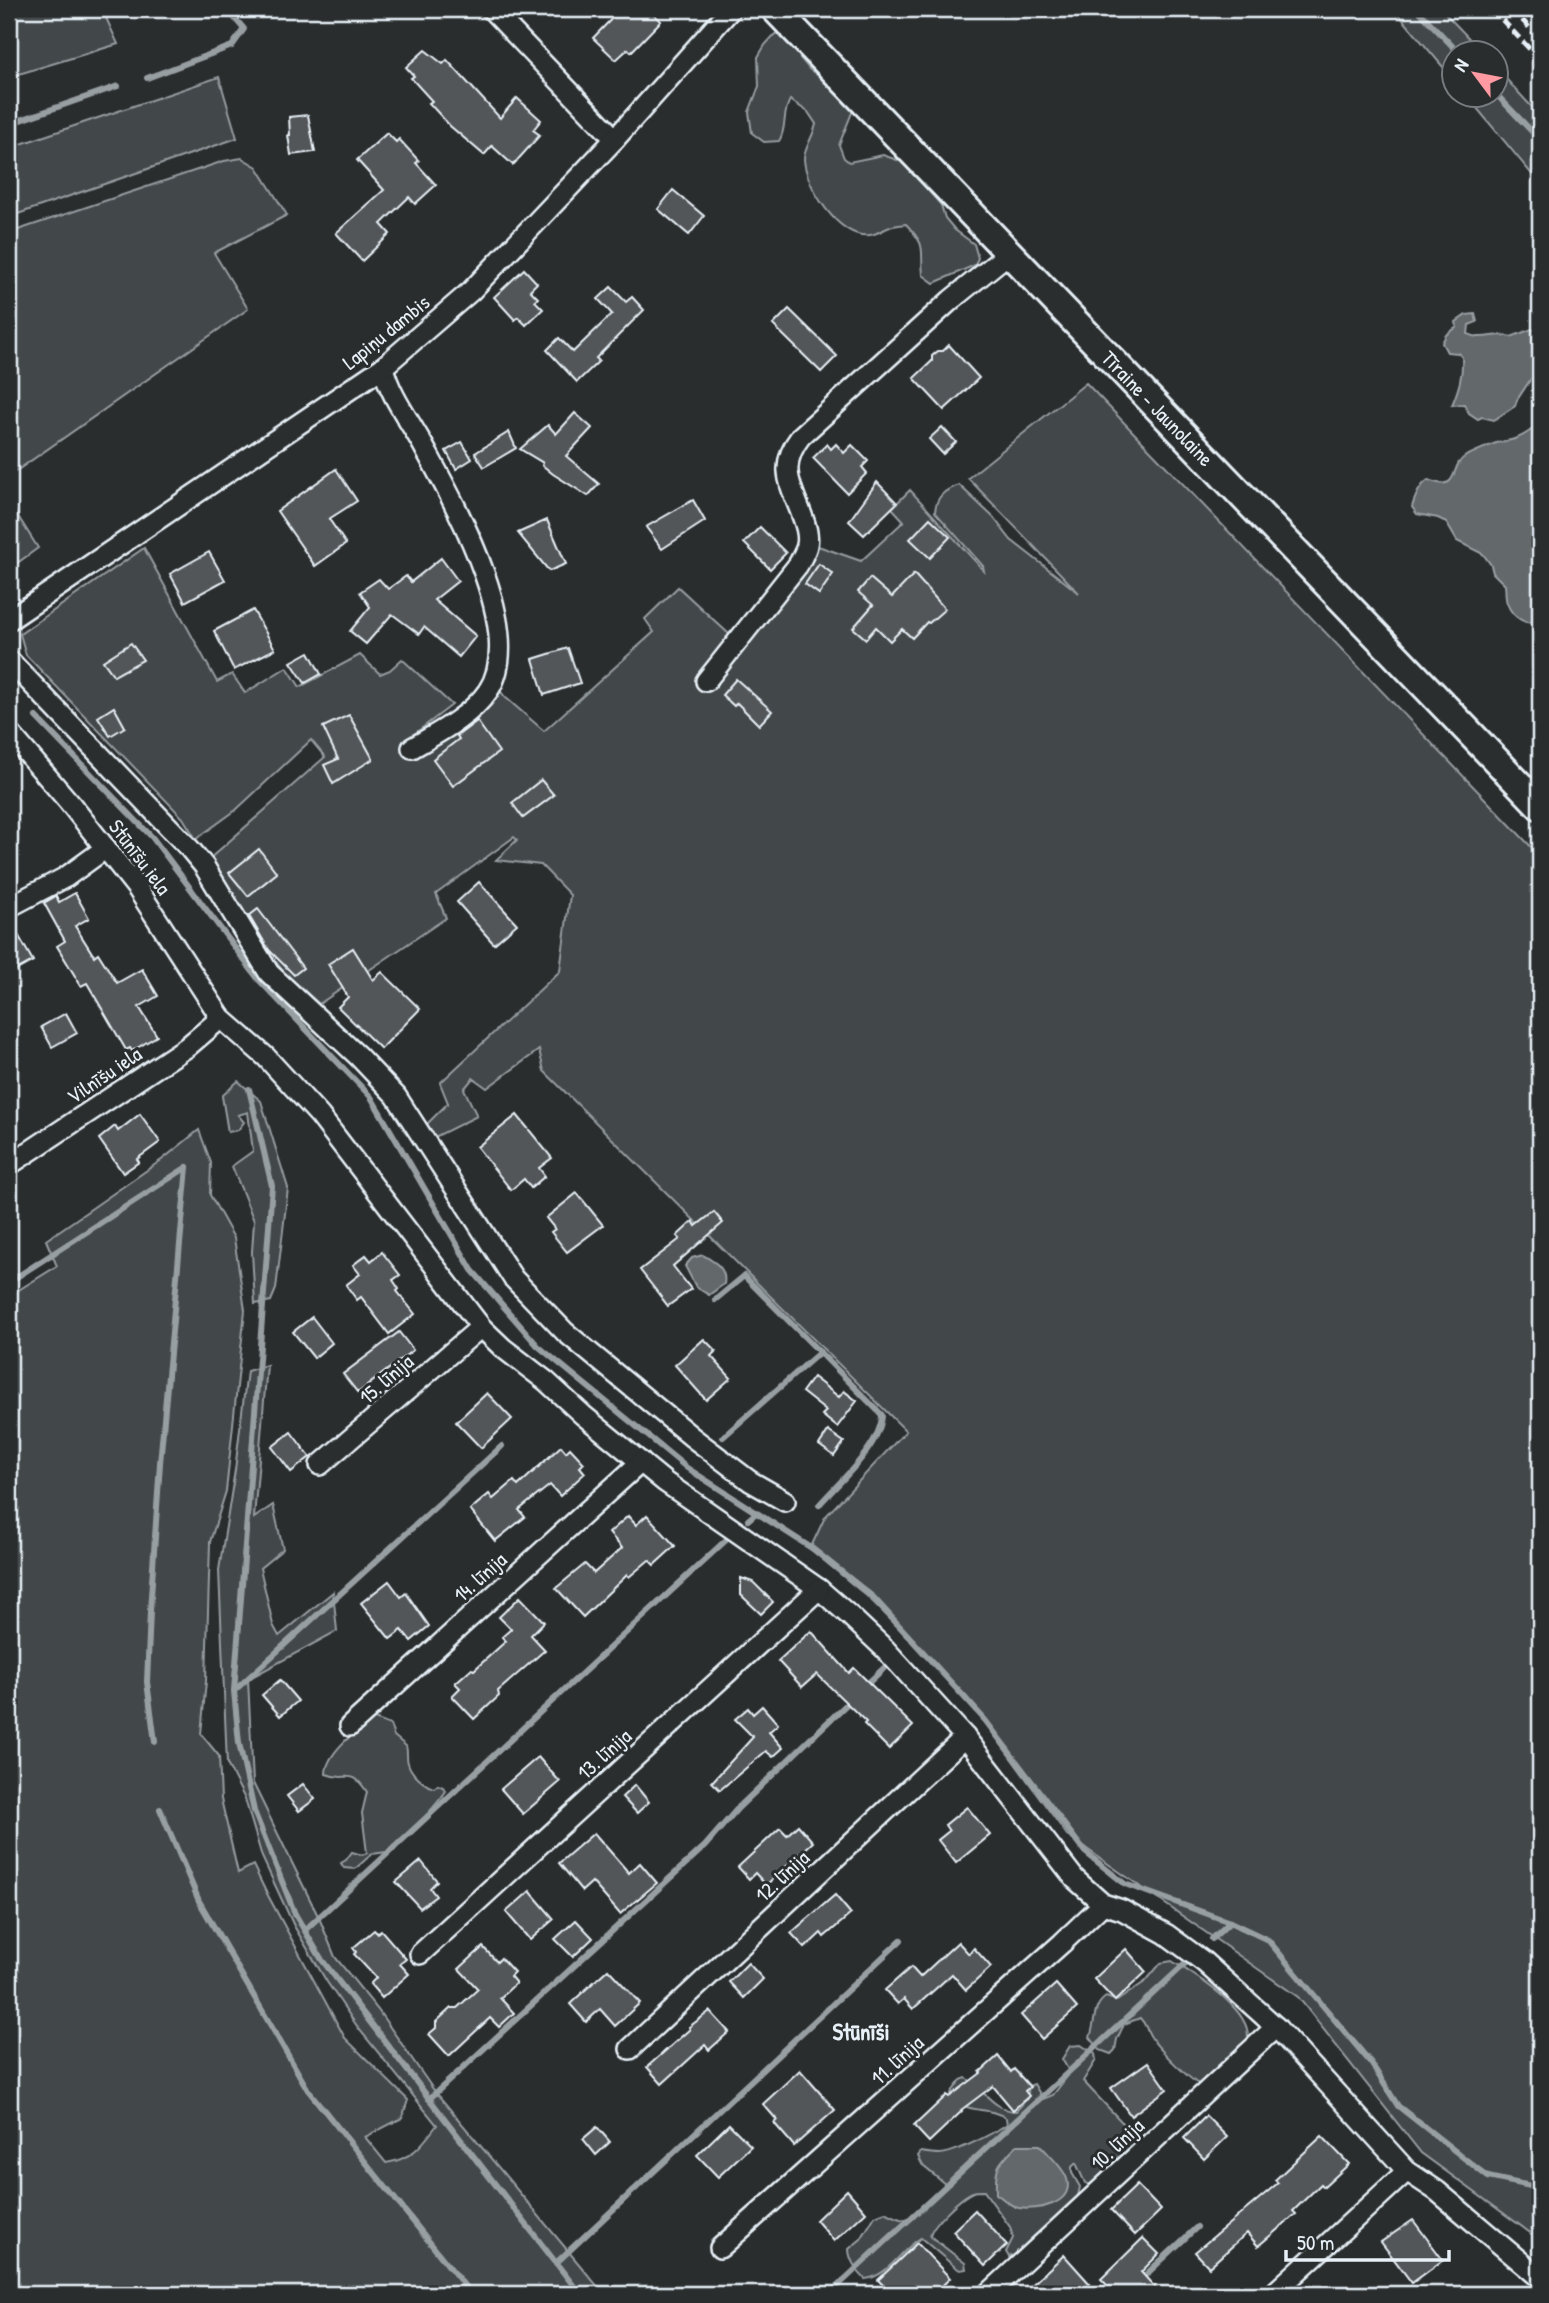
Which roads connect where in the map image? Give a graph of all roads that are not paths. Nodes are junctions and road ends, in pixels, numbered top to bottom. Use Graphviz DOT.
graph roads {
  1 [pos="491,9"];
  2 [pos="731,9"];
  3 [pos="775,9"];
  4 [pos="615,139"];
  5 [pos="1009,253"];
  6 [pos="383,367"];
  7 [pos="9,620"];
  8 [pos="9,660"];
  9 [pos="706,681"];
  10 [pos="9,732"];
  11 [pos="412,748"];
  12 [pos="1540,806"];
  13 [pos="106,848"];
  14 [pos="9,907"];
  15 [pos="221,1018"];
  16 [pos="9,1165"];
  17 [pos="481,1327"];
  18 [pos="641,1462"];
  19 [pos="320,1465"];
  20 [pos="785,1501"];
  21 [pos="818,1589"];
  22 [pos="350,1726"];
  23 [pos="965,1737"];
  24 [pos="1103,1904"];
  25 [pos="420,1954"];
  26 [pos="1276,2027"];
  27 [pos="630,2049"];
  28 [pos="1407,2171"];
  29 [pos="720,2248"];
  30 [pos="1540,2278"];
  31 [pos="988,2294"];
  32 [pos="1273,2294"];
  1 -- 4 [label="street"];
  2 -- 4 [label="street, Lapiņu dambis"];
  3 -- 5 [label="main road, Tīraine - Jaunolaine"];
  4 -- 6 [label="street, Lapiņu dambis"];
  5 -- 9 [label="street"];
  5 -- 12 [label="main road, Tīraine - Jaunolaine"];
  6 -- 7 [label="street, Lapiņu dambis"];
  6 -- 11 [label="street"];
  8 -- 20 [label="street"];
  10 -- 13 [label="street, Stūnīšu iela"];
  13 -- 14 [label="street"];
  13 -- 15 [label="street, Stūnīšu iela"];
  15 -- 16 [label="street, Vilnīšu iela"];
  15 -- 17 [label="street, Stūnīšu iela"];
  17 -- 18 [label="street, Stūnīšu iela"];
  17 -- 19 [label="street, 15. līnija"];
  18 -- 21 [label="street, Stūnīšu iela"];
  18 -- 22 [label="street, 14. līnija"];
  21 -- 23 [label="street, Stūnīšu iela"];
  21 -- 25 [label="street, 13. līnija"];
  23 -- 24 [label="street, Stūnīšu iela"];
  23 -- 27 [label="street, 12. līnija"];
  24 -- 26 [label="street"];
  24 -- 29 [label="street, 11. līnija"];
  26 -- 28 [label="street"];
  26 -- 31 [label="street, 10. līnija"];
  28 -- 30 [label="street"];
  28 -- 32 [label="street"];
}
